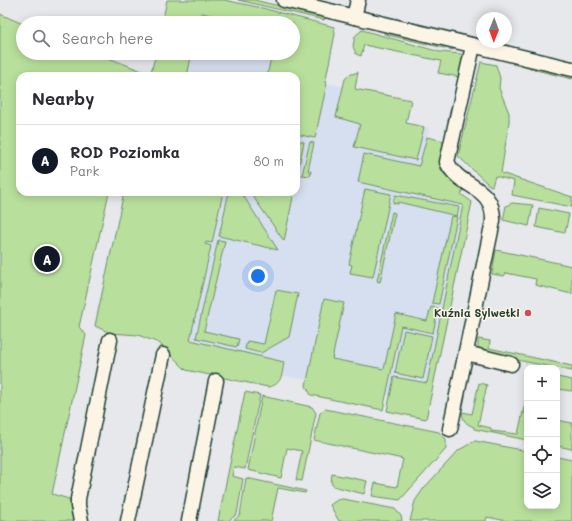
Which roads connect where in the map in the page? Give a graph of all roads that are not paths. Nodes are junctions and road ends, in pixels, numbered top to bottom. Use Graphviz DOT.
graph roads {
  1 [pos="284,0"];
  2 [pos="358,0"];
  3 [pos="354,17"];
  4 [pos="474,46"];
  5 [pos="572,69"];
  6 [pos="110,340"];
  7 [pos="466,354"];
  8 [pos="163,355"];
  9 [pos="511,364"];
  10 [pos="216,381"];
  11 [pos="450,429"];
  12 [pos="82,521"];
  13 [pos="128,521"];
  14 [pos="189,521"];
  1 -- 3 [label="street"];
  2 -- 3 [label="street"];
  3 -- 4 [label="street"];
  4 -- 5 [label="street"];
  4 -- 7 [label="street"];
  6 -- 12 [label="street"];
  7 -- 9 [label="street"];
  7 -- 11 [label="street"];
  8 -- 13 [label="street"];
  10 -- 14 [label="street"];
}
